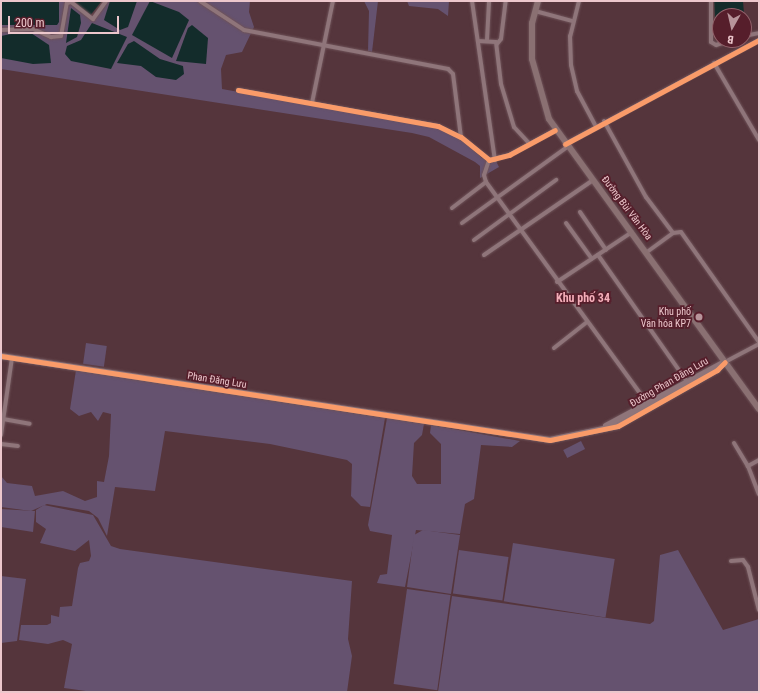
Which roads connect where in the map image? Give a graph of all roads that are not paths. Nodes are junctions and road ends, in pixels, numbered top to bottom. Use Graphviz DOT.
graph roads {
  1 [pos="106,1"];
  2 [pos="200,1"];
  3 [pos="333,1"];
  4 [pos="472,1"];
  5 [pos="489,1"];
  6 [pos="506,1"];
  7 [pos="538,1"];
  8 [pos="579,1"];
  9 [pos="711,1"];
  10 [pos="535,11"];
  11 [pos="573,21"];
  12 [pos="1,30"];
  13 [pos="487,40"];
  14 [pos="759,40"];
  15 [pos="478,41"];
  16 [pos="712,43"];
  17 [pos="322,44"];
  18 [pos="497,44"];
  19 [pos="714,63"];
  20 [pos="238,90"];
  21 [pos="312,103"];
  22 [pos="604,120"];
  23 [pos="595,125"];
  24 [pos="555,130"];
  25 [pos="461,137"];
  26 [pos="759,140"];
  27 [pos="530,144"];
  28 [pos="566,146"];
  29 [pos="488,160"];
  30 [pos="495,160"];
  31 [pos="556,180"];
  32 [pos="593,180"];
  33 [pos="486,182"];
  34 [pos="497,197"];
  35 [pos="452,208"];
  36 [pos="580,212"];
  37 [pos="509,214"];
  38 [pos="462,223"];
  39 [pos="566,223"];
  40 [pos="521,230"];
  41 [pos="633,232"];
  42 [pos="673,233"];
  43 [pos="474,240"];
  44 [pos="606,250"];
  45 [pos="647,252"];
  46 [pos="484,255"];
  47 [pos="598,255"];
  48 [pos="592,259"];
  49 [pos="557,282"];
  50 [pos="587,322"];
  51 [pos="759,343"];
  52 [pos="554,348"];
  53 [pos="1,356"];
  54 [pos="12,358"];
  55 [pos="725,362"];
  56 [pos="686,380"];
  57 [pos="648,404"];
  58 [pos="3,408"];
  59 [pos="759,409"];
  60 [pos="4,419"];
  61 [pos="430,423"];
  62 [pos="30,424"];
  63 [pos="600,429"];
  64 [pos="1,435"];
  65 [pos="734,443"];
  66 [pos="1,444"];
  67 [pos="18,446"];
  68 [pos="759,460"];
  69 [pos="748,466"];
  70 [pos="759,494"];
  71 [pos="731,561"];
  72 [pos="759,610"];
  1 -- 12 [label="street"];
  2 -- 17 [label="street"];
  3 -- 17 [label="street"];
  4 -- 15 [label="street"];
  5 -- 13 [label="street"];
  6 -- 18 [label="street"];
  7 -- 10 [label="main road, Đường Bùi Văn Hòa"];
  8 -- 11 [label="street"];
  9 -- 16 [label="street"];
  10 -- 11 [label="street"];
  10 -- 24 [label="main road, Đường Bùi Văn Hòa"];
  11 -- 23 [label="street"];
  13 -- 15 [label="street"];
  13 -- 18 [label="street"];
  14 -- 19 [label="street"];
  15 -- 30 [label="street"];
  17 -- 21 [label="street"];
  17 -- 25 [label="street"];
  18 -- 27 [label="street"];
  19 -- 22 [label="street"];
  19 -- 26 [label="street"];
  20 -- 21 [label="street"];
  21 -- 25 [label="street"];
  22 -- 23 [label="street"];
  22 -- 42 [label="street"];
  23 -- 28 [label="street"];
  24 -- 27 [label="street"];
  24 -- 28 [label="main road, Đường Bùi Văn Hòa"];
  25 -- 29 [label="street"];
  27 -- 30 [label="street"];
  28 -- 32 [label="main road, Đường Bùi Văn Hòa"];
  28 -- 34 [label="street"];
  29 -- 30 [label="street"];
  29 -- 33 [label="street"];
  31 -- 37 [label="street"];
  32 -- 40 [label="street"];
  32 -- 41 [label="main road, Đường Bùi Văn Hòa"];
  33 -- 34 [label="street"];
  33 -- 35 [label="street"];
  34 -- 37 [label="street"];
  34 -- 38 [label="street"];
  36 -- 44 [label="street"];
  37 -- 40 [label="street"];
  37 -- 43 [label="street"];
  39 -- 48 [label="street"];
  40 -- 46 [label="street"];
  40 -- 49 [label="street"];
  41 -- 44 [label="street"];
  41 -- 45 [label="main road, Đường Bùi Văn Hòa"];
  42 -- 45 [label="street"];
  42 -- 51 [label="street"];
  44 -- 47 [label="street"];
  45 -- 55 [label="main road, Đường Bùi Văn Hòa"];
  47 -- 48 [label="street"];
  47 -- 56 [label="street"];
  48 -- 49 [label="street"];
  49 -- 50 [label="street"];
  50 -- 52 [label="street"];
  50 -- 57 [label="street"];
  51 -- 55 [label="street"];
  53 -- 54 [label="street, Phan Đăng Lưu"];
  54 -- 58 [label="street"];
  54 -- 61 [label="street, Phan Đăng Lưu"];
  55 -- 56 [label="street, Đường Phan Đăng Lưu"];
  55 -- 59 [label="main road, Đường Bùi Văn Hòa"];
  55 -- 63 [label="street, Đường Phan Đăng Lưu"];
  56 -- 57 [label="street, Đường Phan Đăng Lưu"];
  57 -- 63 [label="street, Đường Phan Đăng Lưu"];
  58 -- 60 [label="street"];
  60 -- 62 [label="street"];
  60 -- 64 [label="street"];
  61 -- 63 [label="street, Đường Phan Đăng Lưu"];
  65 -- 69 [label="street"];
  66 -- 67 [label="street"];
  68 -- 69 [label="street"];
  69 -- 70 [label="street"];
  71 -- 72 [label="street"];
}
